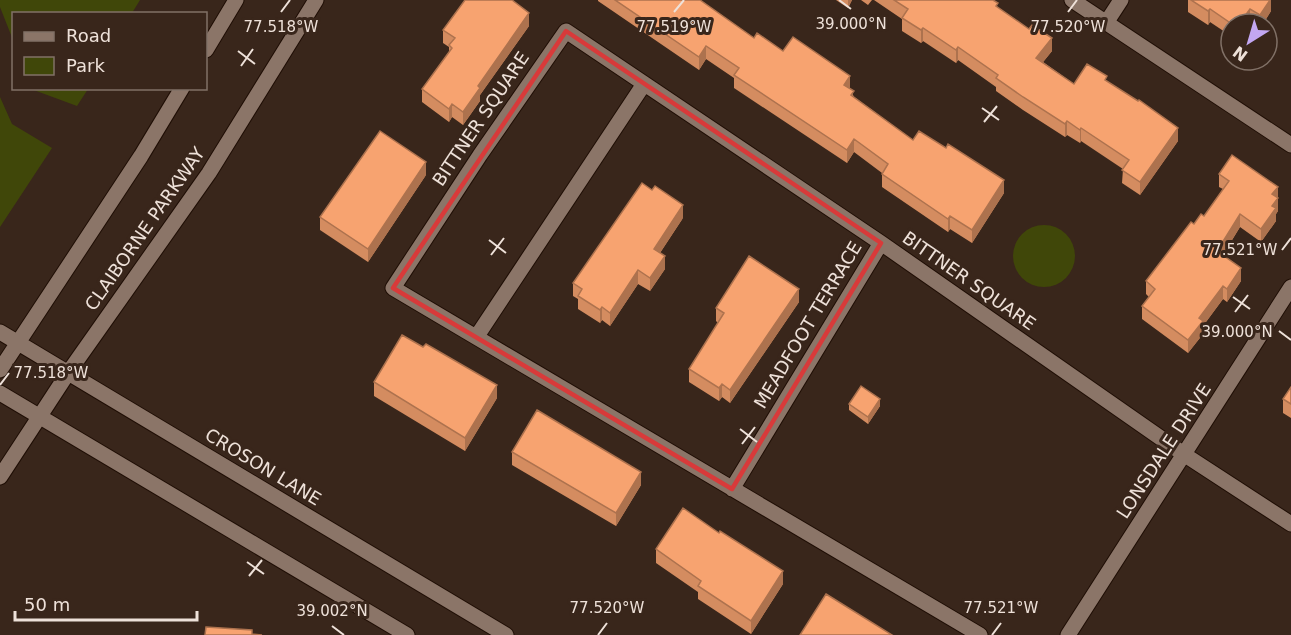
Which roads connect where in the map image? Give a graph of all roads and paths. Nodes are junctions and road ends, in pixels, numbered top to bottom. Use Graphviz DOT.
graph roads {
  1 [pos="236,0"];
  2 [pos="316,0"];
  3 [pos="1072,0"];
  4 [pos="1121,0"];
  5 [pos="1106,23"];
  6 [pos="207,48"];
  7 [pos="644,84"];
  8 [pos="181,90"];
  9 [pos="1291,145"];
  10 [pos="881,243"];
  11 [pos="1291,287"];
  12 [pos="0,332"];
  13 [pos="477,336"];
  14 [pos="19,343"];
  15 [pos="0,370"];
  16 [pos="68,373"];
  17 [pos="0,393"];
  18 [pos="41,416"];
  19 [pos="1185,455"];
  20 [pos="0,477"];
  21 [pos="732,489"];
  22 [pos="1291,524"];
  23 [pos="407,635"];
  24 [pos="506,635"];
  25 [pos="980,635"];
  26 [pos="1068,635"];
  1 -- 6 [label="street"];
  2 -- 16 [label="street, CLAIBORNE PARKWAY"];
  3 -- 5 [label="street"];
  4 -- 5 [label="street"];
  5 -- 9 [label="street"];
  7 -- 10 [label="street, BITTNER SQUARE"];
  7 -- 13 [label="street"];
  7 -- 13 [label="street, BITTNER SQUARE"];
  8 -- 14 [label="street"];
  10 -- 19 [label="street, BITTNER SQUARE"];
  10 -- 21 [label="street, MEADFOOT TERRACE"];
  11 -- 19 [label="street, LONSDALE DRIVE"];
  12 -- 14 [label="street, CROSON LANE"];
  13 -- 21 [label="street, BITTNER SQUARE"];
  14 -- 15 [label="street"];
  14 -- 16 [label="street, CROSON LANE"];
  16 -- 18 [label="street, CLAIBORNE PARKWAY"];
  16 -- 24 [label="street, CROSON LANE"];
  17 -- 18 [label="street"];
  18 -- 20 [label="street, CLAIBORNE PARKWAY"];
  18 -- 23 [label="street"];
  19 -- 22 [label="street, BITTNER SQUARE"];
  19 -- 26 [label="street, LONSDALE DRIVE"];
  21 -- 25 [label="street, BITTNER SQUARE"];
}
